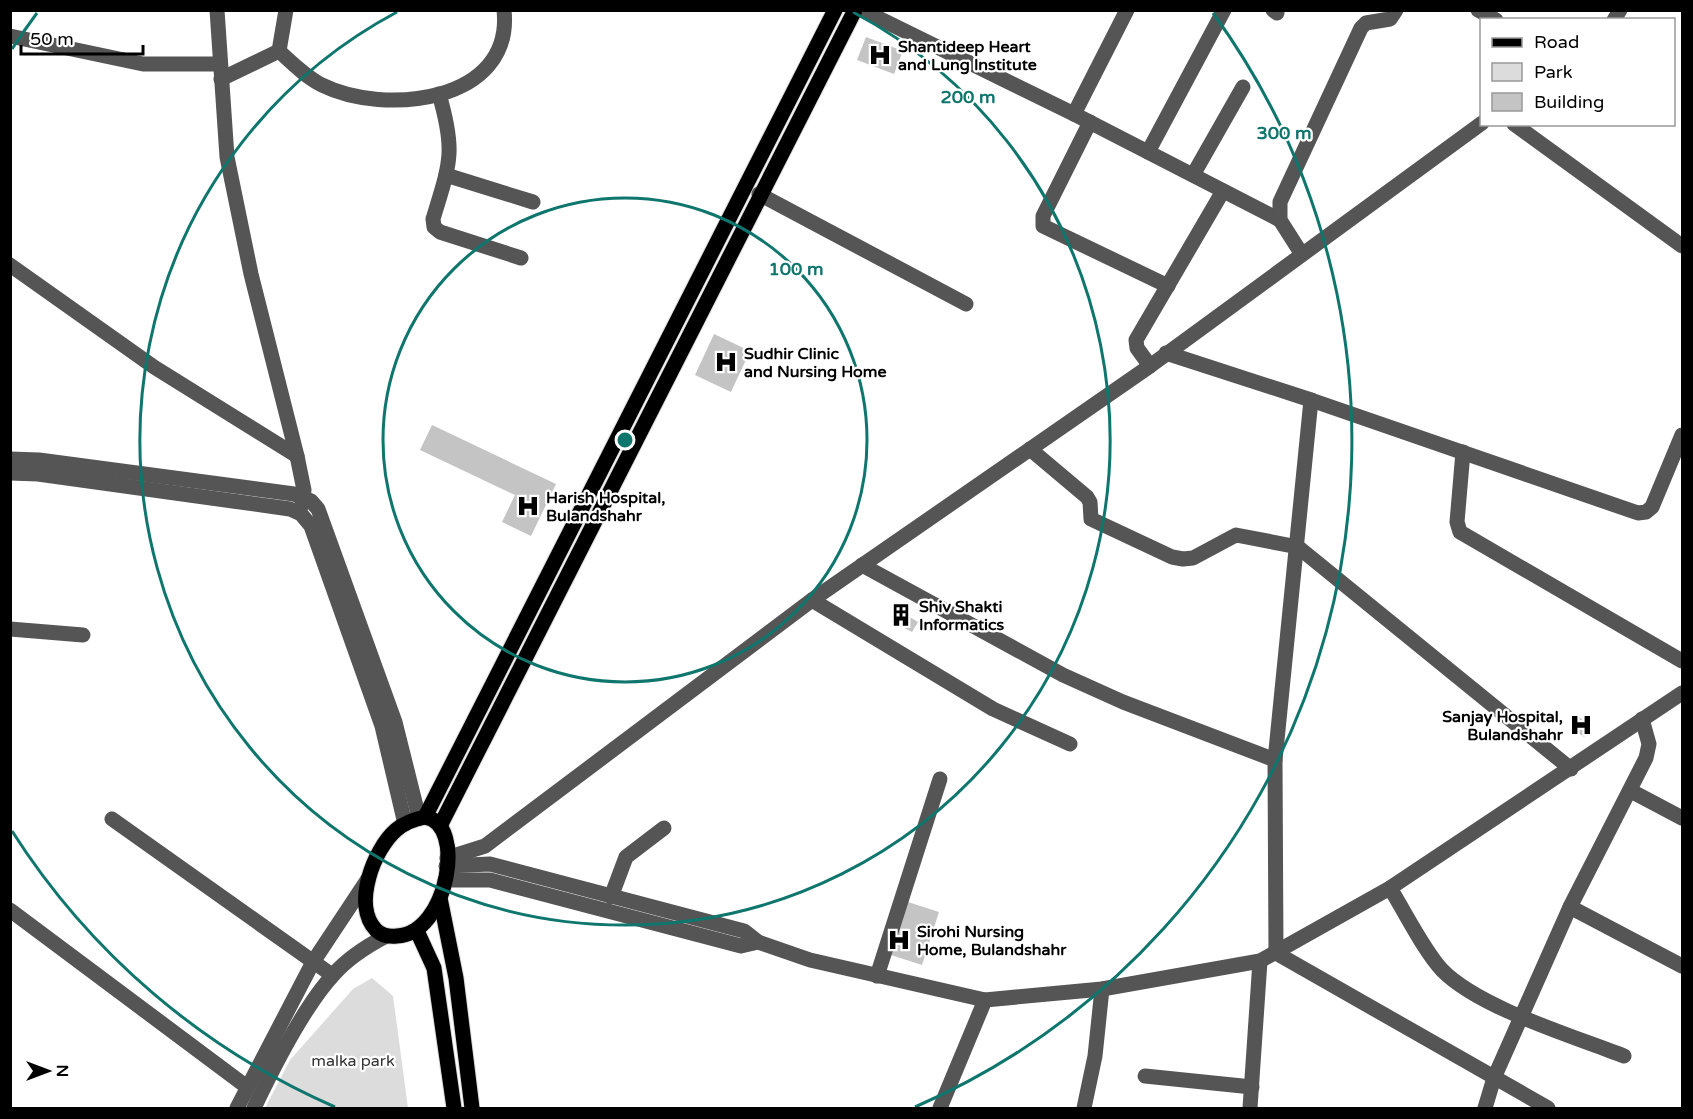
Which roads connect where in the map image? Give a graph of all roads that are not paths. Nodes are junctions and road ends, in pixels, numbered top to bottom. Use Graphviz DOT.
graph roads {
  1 [pos="217,10"];
  2 [pos="286,10"];
  3 [pos="504,10"];
  4 [pos="835,10"];
  5 [pos="855,10"];
  6 [pos="862,10"];
  7 [pos="1127,10"];
  8 [pos="1224,10"];
  9 [pos="1396,10"];
  10 [pos="1478,10"];
  11 [pos="1492,18"];
  12 [pos="10,36"];
  13 [pos="279,51"];
  14 [pos="220,71"];
  15 [pos="1243,87"];
  16 [pos="439,94"];
  17 [pos="1074,114"];
  18 [pos="1090,122"];
  19 [pos="1480,124"];
  20 [pos="1517,126"];
  21 [pos="1148,152"];
  22 [pos="446,175"];
  23 [pos="1193,176"];
  24 [pos="1223,191"];
  25 [pos="759,194"];
  26 [pos="533,202"];
  27 [pos="1280,220"];
  28 [pos="1683,246"];
  29 [pos="1300,253"];
  30 [pos="521,258"];
  31 [pos="10,265"];
  32 [pos="1168,286"];
  33 [pos="966,304"];
  34 [pos="1166,353"];
  35 [pos="1150,366"];
  36 [pos="1311,400"];
  37 [pos="1683,435"];
  38 [pos="1030,449"];
  39 [pos="1463,452"];
  40 [pos="297,456"];
  41 [pos="10,459"];
  42 [pos="10,473"];
  43 [pos="303,498"];
  44 [pos="301,514"];
  45 [pos="1298,547"];
  46 [pos="862,566"];
  47 [pos="812,600"];
  48 [pos="10,629"];
  49 [pos="82,634"];
  50 [pos="1683,661"];
  51 [pos="1683,693"];
  52 [pos="1642,719"];
  53 [pos="1070,744"];
  54 [pos="1275,760"];
  55 [pos="1571,769"];
  56 [pos="940,779"];
  57 [pos="1631,791"];
  58 [pos="1683,818"];
  59 [pos="112,819"];
  60 [pos="416,820"];
  61 [pos="441,824"];
  62 [pos="664,828"];
  63 [pos="446,868"];
  64 [pos="368,879"];
  65 [pos="1390,888"];
  66 [pos="611,897"];
  67 [pos="440,898"];
  68 [pos="1570,906"];
  69 [pos="10,910"];
  70 [pos="417,932"];
  71 [pos="386,936"];
  72 [pos="758,942"];
  73 [pos="1276,953"];
  74 [pos="1260,961"];
  75 [pos="313,962"];
  76 [pos="1683,966"];
  77 [pos="332,975"];
  78 [pos="877,976"];
  79 [pos="1102,989"];
  80 [pos="985,1000"];
  81 [pos="1522,1015"];
  82 [pos="1624,1056"];
  83 [pos="1145,1076"];
  84 [pos="1494,1078"];
  85 [pos="247,1087"];
  86 [pos="1252,1088"];
  87 [pos="237,1108"];
  88 [pos="254,1108"];
  89 [pos="454,1108"];
  90 [pos="472,1108"];
  91 [pos="940,1108"];
  92 [pos="1084,1108"];
  93 [pos="1250,1108"];
  94 [pos="1485,1108"];
  95 [pos="1548,1108"];
  1 -- 14 [label="street"];
  2 -- 13 [label="street"];
  3 -- 16 [label="street"];
  4 -- 60 [label="main road"];
  5 -- 25 [label="main road"];
  6 -- 17 [label="street"];
  7 -- 17 [label="street"];
  8 -- 21 [label="street"];
  9 -- 27 [label="street"];
  10 -- 11 [label="street"];
  12 -- 14 [label="street"];
  13 -- 14 [label="street"];
  13 -- 16 [label="street"];
  14 -- 40 [label="street"];
  15 -- 23 [label="street"];
  16 -- 22 [label="street"];
  17 -- 18 [label="street"];
  18 -- 21 [label="street"];
  18 -- 32 [label="street"];
  19 -- 29 [label="street"];
  20 -- 28 [label="street"];
  21 -- 23 [label="street"];
  22 -- 26 [label="street"];
  22 -- 30 [label="street"];
  23 -- 24 [label="street"];
  24 -- 27 [label="street"];
  24 -- 32 [label="street"];
  25 -- 33 [label="street"];
  25 -- 61 [label="main road"];
  27 -- 29 [label="street"];
  29 -- 34 [label="street"];
  31 -- 40 [label="street"];
  32 -- 35 [label="street"];
  34 -- 35 [label="street"];
  34 -- 36 [label="street"];
  35 -- 38 [label="street"];
  36 -- 39 [label="street"];
  36 -- 45 [label="street"];
  37 -- 39 [label="street"];
  38 -- 45 [label="street"];
  38 -- 46 [label="street"];
  39 -- 50 [label="street"];
  40 -- 43 [label="street"];
  41 -- 43 [label="street"];
  42 -- 44 [label="street"];
  43 -- 44 [label="street"];
  43 -- 60 [label="street"];
  44 -- 60 [label="street"];
  45 -- 54 [label="street"];
  45 -- 55 [label="street"];
  46 -- 47 [label="street"];
  46 -- 54 [label="street"];
  47 -- 53 [label="street"];
  47 -- 63 [label="street"];
  48 -- 49 [label="street"];
  51 -- 52 [label="street"];
  52 -- 55 [label="street"];
  52 -- 57 [label="street"];
  54 -- 73 [label="street"];
  55 -- 65 [label="street"];
  56 -- 78 [label="street"];
  57 -- 58 [label="street"];
  57 -- 68 [label="street"];
  59 -- 75 [label="street"];
  60 -- 61 [label="main road"];
  60 -- 64 [label="main road"];
  61 -- 63 [label="main road"];
  62 -- 66 [label="street"];
  63 -- 66 [label="street"];
  63 -- 67 [label="main road"];
  63 -- 72 [label="street"];
  64 -- 71 [label="main road"];
  64 -- 75 [label="street"];
  65 -- 73 [label="street"];
  65 -- 81 [label="street"];
  66 -- 72 [label="street"];
  67 -- 70 [label="main road"];
  67 -- 90 [label="main road"];
  68 -- 76 [label="street"];
  68 -- 81 [label="street"];
  69 -- 85 [label="street"];
  70 -- 71 [label="main road"];
  70 -- 89 [label="main road"];
  71 -- 77 [label="street"];
  72 -- 78 [label="street"];
  73 -- 74 [label="street"];
  73 -- 84 [label="street"];
  74 -- 79 [label="street"];
  74 -- 86 [label="street"];
  75 -- 77 [label="street"];
  75 -- 85 [label="street"];
  77 -- 88 [label="street"];
  78 -- 80 [label="street"];
  79 -- 80 [label="street"];
  79 -- 92 [label="street"];
  80 -- 91 [label="street"];
  81 -- 82 [label="street"];
  81 -- 84 [label="street"];
  83 -- 86 [label="street"];
  84 -- 94 [label="street"];
  84 -- 95 [label="street"];
  85 -- 87 [label="street"];
  86 -- 93 [label="street"];
}
